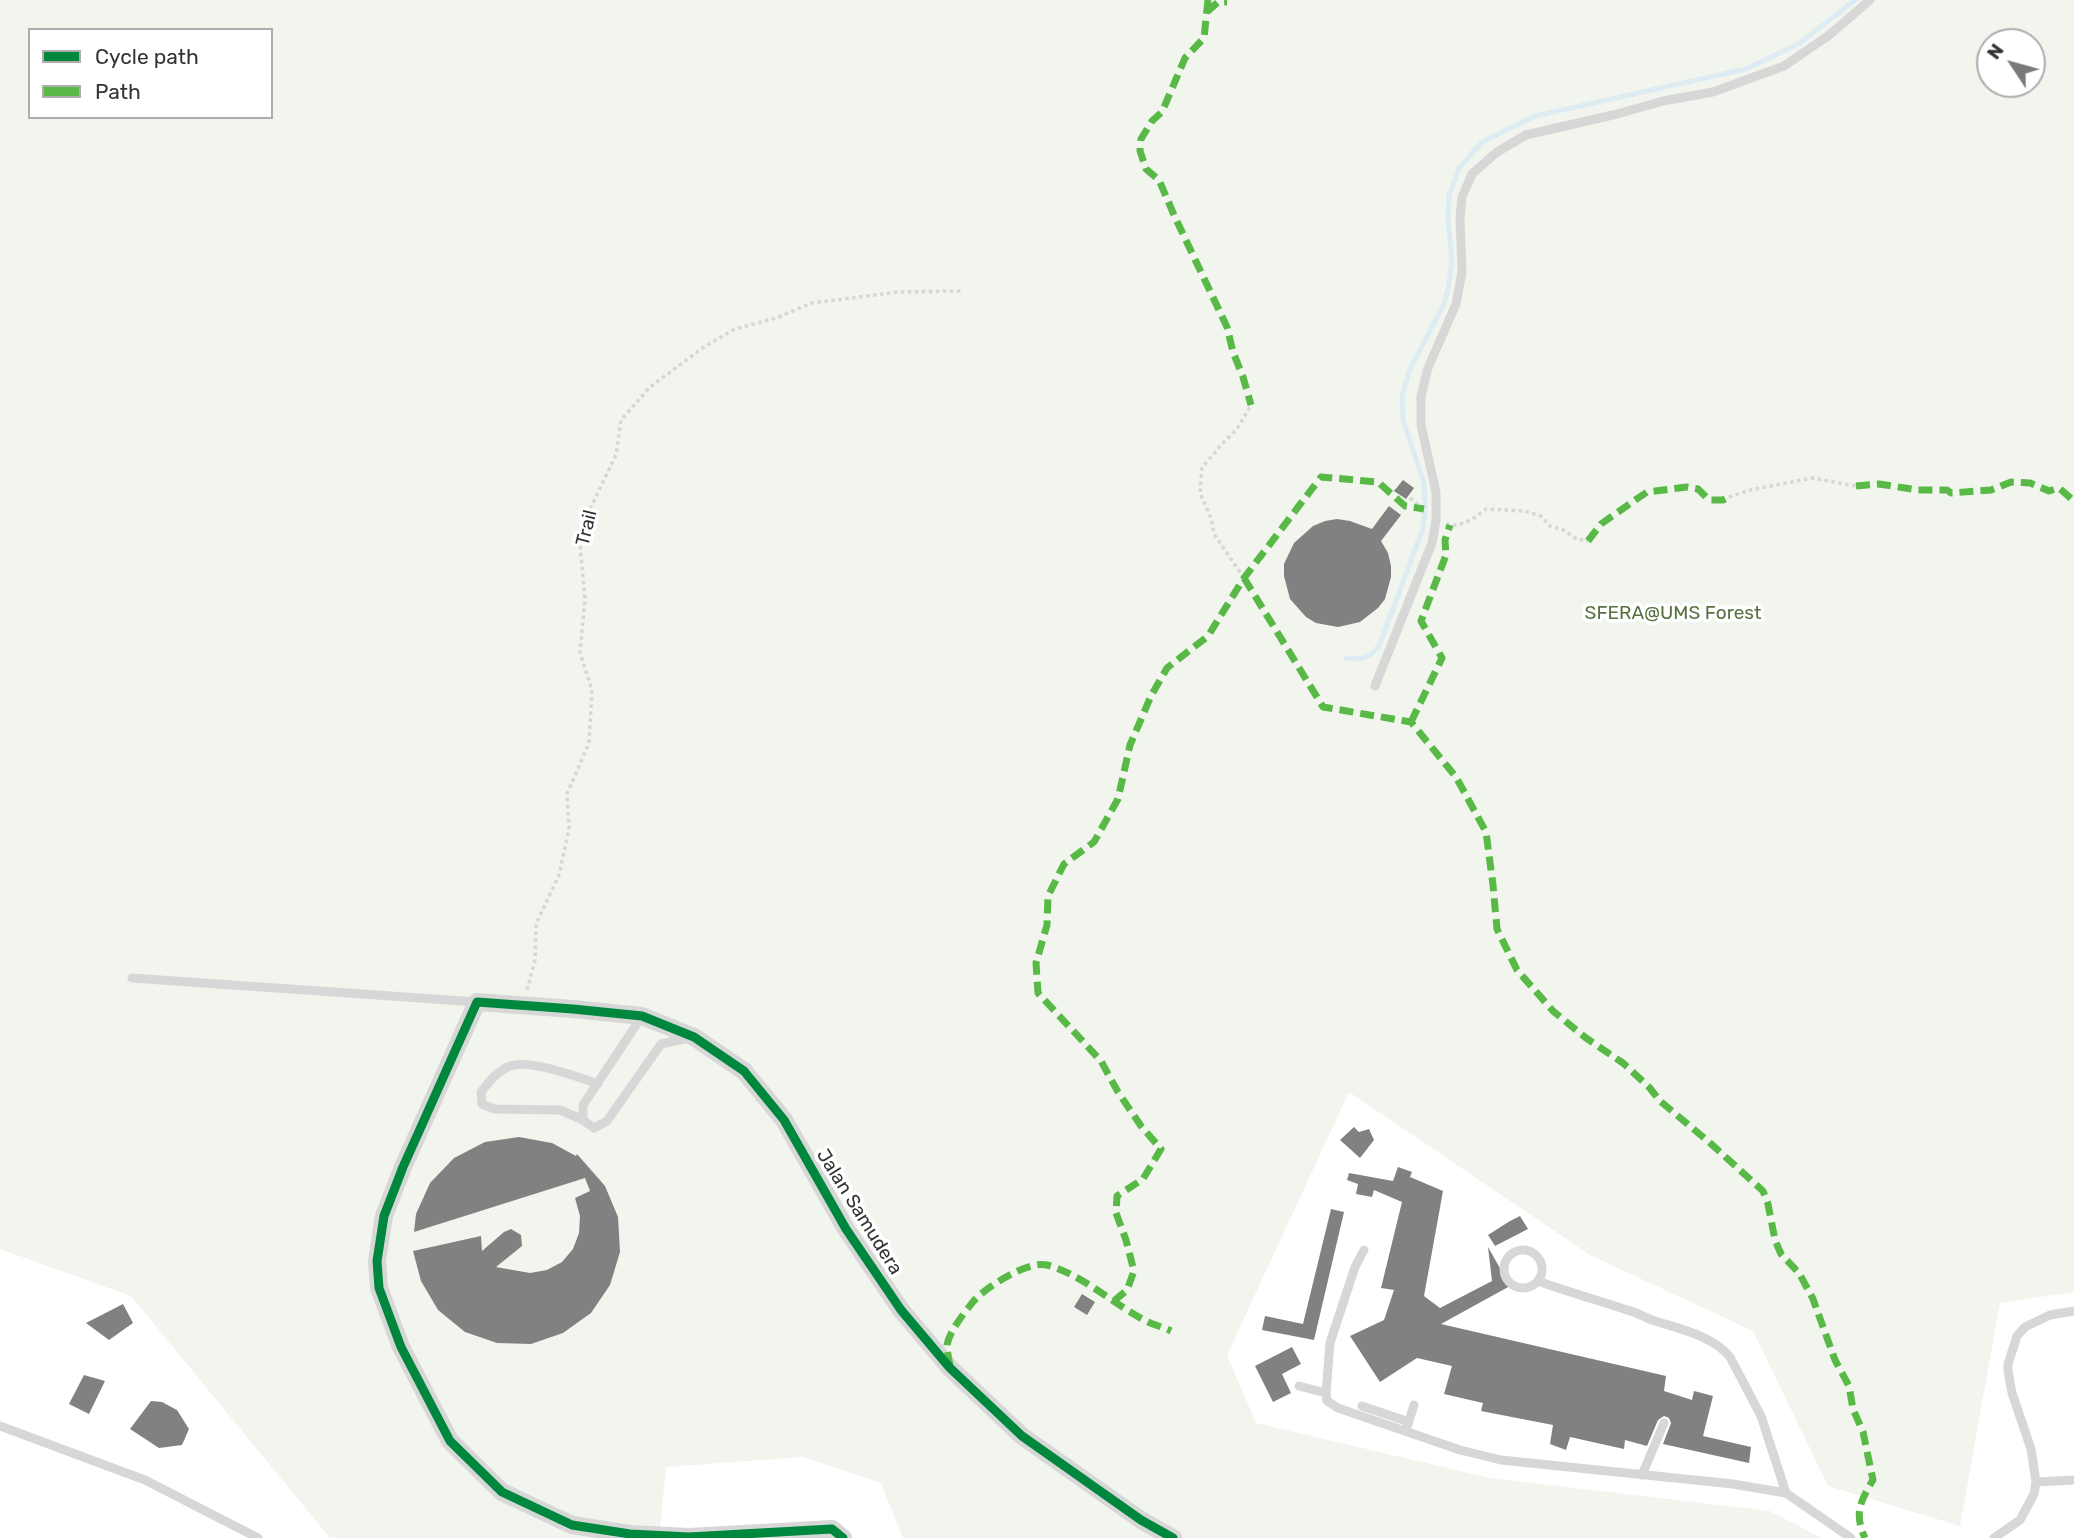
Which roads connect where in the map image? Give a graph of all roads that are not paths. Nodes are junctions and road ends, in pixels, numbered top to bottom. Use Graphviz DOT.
graph roads {
  1 [pos="1870,0"];
  2 [pos="1375,686"];
  3 [pos="132,978"];
  4 [pos="477,1002"];
  5 [pos="642,1016"];
  6 [pos="694,1037"];
  7 [pos="598,1084"];
  8 [pos="583,1120"];
  9 [pos="1364,1250"];
  10 [pos="1538,1281"];
  11 [pos="2074,1311"];
  12 [pos="1299,1386"];
  13 [pos="1326,1393"];
  14 [pos="1414,1405"];
  15 [pos="1359,1417"];
  16 [pos="1409,1422"];
  17 [pos="1664,1423"];
  18 [pos="0,1426"];
  19 [pos="1405,1432"];
  20 [pos="1642,1475"];
  21 [pos="2074,1480"];
  22 [pos="2036,1482"];
  23 [pos="1786,1493"];
  24 [pos="258,1538"];
  25 [pos="843,1538"];
  26 [pos="1173,1538"];
  27 [pos="1851,1538"];
  28 [pos="1994,1538"];
  1 -- 2 [label="lane"];
  3 -- 4 [label="lane"];
  4 -- 5 [label="street, Jalan Samudera"];
  4 -- 25 [label="street"];
  5 -- 6 [label="street, Jalan Samudera"];
  5 -- 7 [label="lane"];
  6 -- 8 [label="lane"];
  6 -- 26 [label="street, Jalan Samudera"];
  7 -- 8 [label="lane"];
  7 -- 8 [label="lane"];
  9 -- 13 [label="lane"];
  10 -- 10 [label="lane"];
  10 -- 23 [label="lane"];
  11 -- 22 [label="lane"];
  12 -- 13 [label="lane"];
  13 -- 15 [label="lane"];
  14 -- 16 [label="lane"];
  15 -- 16 [label="lane"];
  15 -- 19 [label="lane"];
  16 -- 19 [label="lane"];
  17 -- 20 [label="lane"];
  18 -- 24 [label="lane"];
  19 -- 20 [label="lane"];
  20 -- 23 [label="lane"];
  21 -- 22 [label="lane"];
  22 -- 28 [label="lane"];
  23 -- 27 [label="lane"];
}
